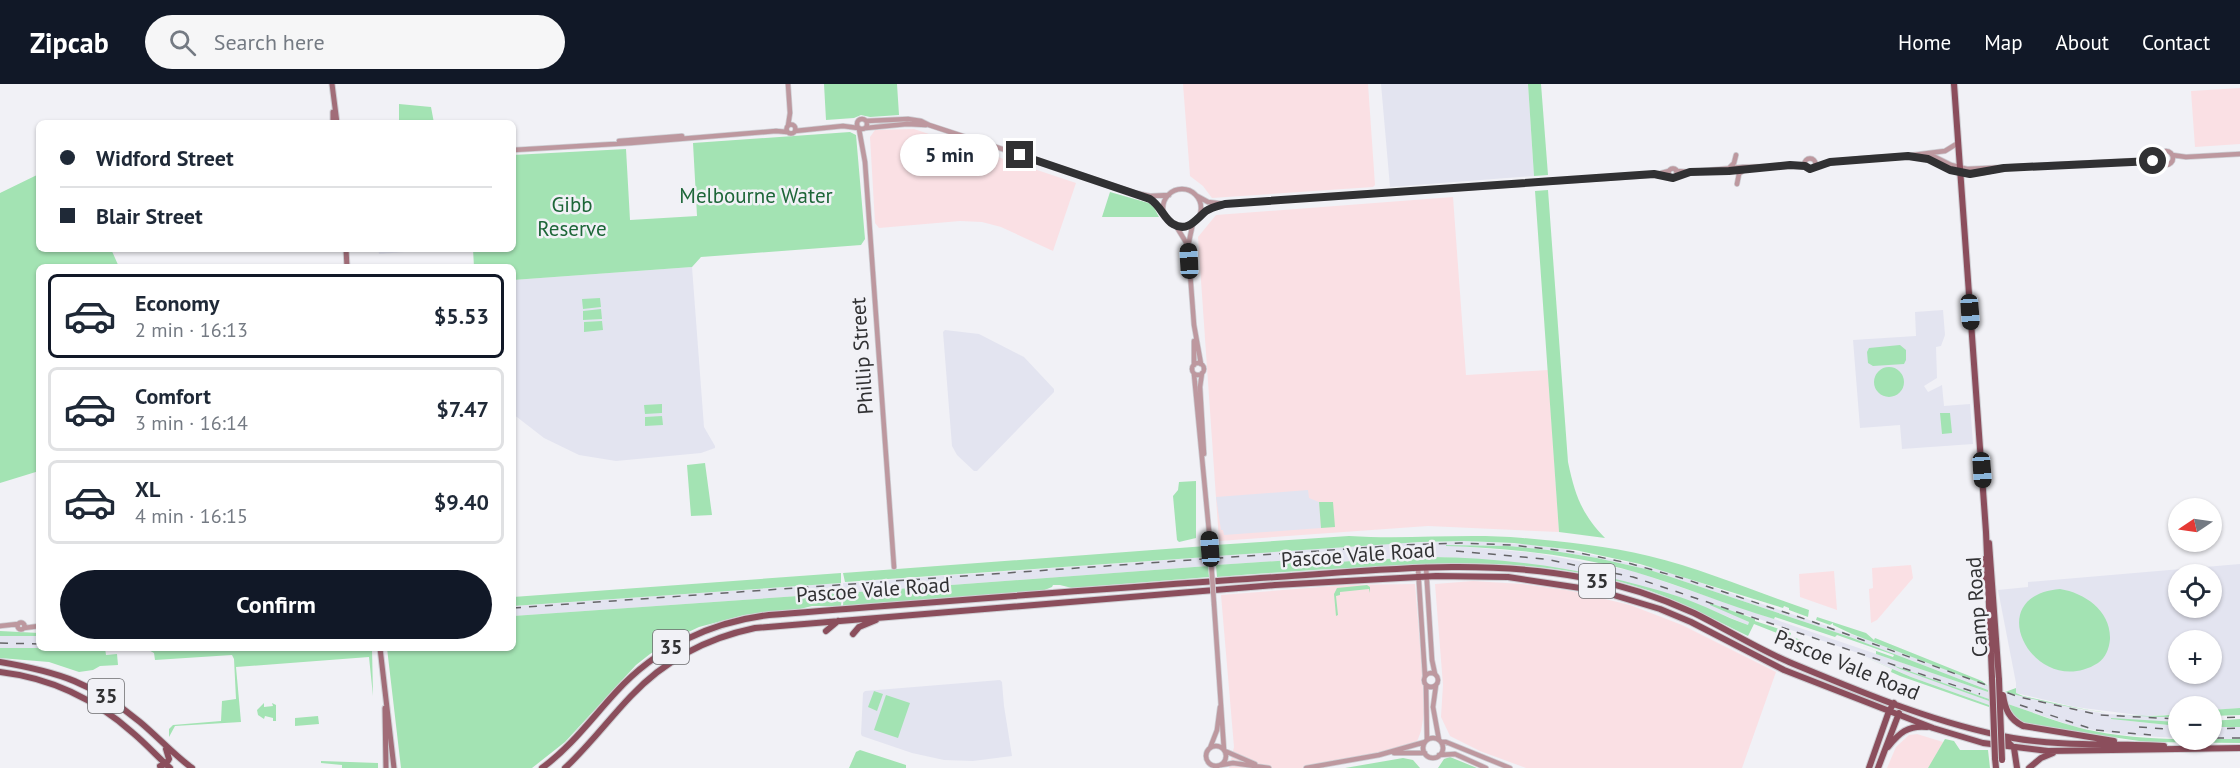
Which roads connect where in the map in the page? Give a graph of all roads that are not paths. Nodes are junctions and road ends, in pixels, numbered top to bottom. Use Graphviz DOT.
graph roads {
  1 [pos="332,84"];
  2 [pos="788,84"];
  3 [pos="1954,84"];
  4 [pos="333,105"];
  5 [pos="333,120"];
  6 [pos="336,120"];
  7 [pos="929,126"];
  8 [pos="861,127"];
  9 [pos="791,128"];
  10 [pos="1958,143"];
  11 [pos="516,150"];
  12 [pos="1929,154"];
  13 [pos="2160,154"];
  14 [pos="2240,154"];
  15 [pos="2172,155"];
  16 [pos="1908,156"];
  17 [pos="2186,157"];
  18 [pos="1814,160"];
  19 [pos="2147,160"];
  20 [pos="1830,162"];
  21 [pos="2171,162"];
  22 [pos="2161,163"];
  23 [pos="1806,164"];
  24 [pos="1815,167"];
  25 [pos="1744,168"];
  26 [pos="1729,169"];
  27 [pos="1960,170"];
  28 [pos="1136,193"];
  29 [pos="1169,195"];
  30 [pos="1197,196"];
  31 [pos="1225,204"];
  32 [pos="1163,211"];
  33 [pos="1196,221"];
  34 [pos="1175,226"];
  35 [pos="1188,246"];
  36 [pos="1194,325"];
  37 [pos="1201,364"];
  38 [pos="1194,365"];
  39 [pos="1202,373"];
  40 [pos="1194,374"];
  41 [pos="1204,463"];
  42 [pos="1986,532"];
  43 [pos="1986,556"];
  44 [pos="894,567"];
  45 [pos="1426,567"];
  46 [pos="1418,568"];
  47 [pos="1320,573"];
  48 [pos="1426,576"];
  49 [pos="1418,577"];
  50 [pos="1987,581"];
  51 [pos="1331,583"];
  52 [pos="1115,588"];
  53 [pos="1170,594"];
  54 [pos="882,617"];
  55 [pos="838,621"];
  56 [pos="3,626"];
  57 [pos="36,626"];
  58 [pos="826,631"];
  59 [pos="853,634"];
  60 [pos="380,651"];
  61 [pos="0,662"];
  62 [pos="0,672"];
  63 [pos="1435,674"];
  64 [pos="1425,676"];
  65 [pos="1996,679"];
  66 [pos="384,685"];
  67 [pos="1436,685"];
  68 [pos="1426,687"];
  69 [pos="1221,698"];
  70 [pos="1897,704"];
  71 [pos="1889,711"];
  72 [pos="1899,714"];
  73 [pos="1933,728"];
  74 [pos="1998,735"];
  75 [pos="160,741"];
  76 [pos="1426,741"];
  77 [pos="1440,741"];
  78 [pos="2135,744"];
  79 [pos="2168,746"];
  80 [pos="1210,748"];
  81 [pos="2014,748"];
  82 [pos="2222,748"];
  83 [pos="2240,748"];
  84 [pos="2168,749"];
  85 [pos="1224,751"];
  86 [pos="2060,751"];
  87 [pos="1425,753"];
  88 [pos="1884,753"];
  89 [pos="1379,755"];
  90 [pos="1439,755"];
  91 [pos="1999,759"];
  92 [pos="183,761"];
  93 [pos="1221,765"];
  94 [pos="166,766"];
  95 [pos="1261,766"];
  96 [pos="192,768"];
  97 [pos="199,768"];
  98 [pos="386,768"];
  99 [pos="395,768"];
  100 [pos="542,768"];
  101 [pos="565,768"];
  102 [pos="1269,768"];
  103 [pos="1306,768"];
  104 [pos="1486,768"];
  105 [pos="1510,768"];
  106 [pos="1869,768"];
  107 [pos="1878,768"];
  108 [pos="1996,768"];
  109 [pos="2002,768"];
  110 [pos="2017,768"];
  111 [pos="2029,768"];
  1 -- 4 [label="main road"];
  2 -- 9 [label="street"];
  3 -- 10 [label="main road, Camp Road"];
  4 -- 5 [label="main road"];
  4 -- 6 [label="main road"];
  7 -- 8 [label="street"];
  7 -- 8 [label="street, Phillip Street"];
  7 -- 28 [label="street"];
  8 -- 9 [label="street"];
  8 -- 44 [label="street, Phillip Street"];
  9 -- 11 [label="street"];
  10 -- 12 [label="street"];
  10 -- 27 [label="main road, Camp Road"];
  12 -- 16 [label="street"];
  12 -- 27 [label="street"];
  13 -- 15 [label="street"];
  13 -- 19 [label="street"];
  13 -- 22 [label="street"];
  14 -- 17 [label="street"];
  15 -- 17 [label="street"];
  15 -- 21 [label="street"];
  16 -- 20 [label="street"];
  16 -- 27 [label="street"];
  17 -- 21 [label="street"];
  18 -- 20 [label="street"];
  18 -- 23 [label="street"];
  18 -- 24 [label="street"];
  19 -- 22 [label="street"];
  19 -- 27 [label="street"];
  20 -- 24 [label="street"];
  21 -- 22 [label="street"];
  23 -- 24 [label="street"];
  23 -- 25 [label="street"];
  25 -- 26 [label="street"];
  25 -- 26 [label="street"];
  25 -- 26 [label="street"];
  26 -- 31 [label="street"];
  27 -- 42 [label="main road, Camp Road"];
  28 -- 29 [label="street"];
  28 -- 32 [label="street"];
  29 -- 30 [label="street"];
  29 -- 32 [label="street"];
  30 -- 31 [label="street"];
  30 -- 33 [label="street"];
  31 -- 33 [label="street"];
  32 -- 34 [label="street"];
  33 -- 34 [label="street"];
  33 -- 35 [label="street"];
  34 -- 35 [label="street"];
  35 -- 36 [label="street"];
  36 -- 37 [label="street"];
  36 -- 38 [label="street"];
  37 -- 38 [label="street"];
  37 -- 39 [label="street"];
  38 -- 40 [label="street"];
  39 -- 40 [label="street"];
  39 -- 41 [label="street"];
  40 -- 41 [label="street"];
  41 -- 69 [label="street, bridge"];
  42 -- 43 [label="main road, Camp Road"];
  42 -- 65 [label="main road, Camp Road"];
  43 -- 50 [label="main road, Camp Road"];
  43 -- 50 [label="main road"];
  45 -- 46 [label="main road, Pascoe Vale Road / 35"];
  45 -- 48 [label="street"];
  45 -- 70 [label="main road, Pascoe Vale Road / 35"];
  46 -- 47 [label="main road, Pascoe Vale Road / 35"];
  46 -- 49 [label="street"];
  47 -- 51 [label="main road"];
  47 -- 52 [label="main road, Pascoe Vale Road / 35"];
  48 -- 49 [label="main road, Pascoe Vale Road / 35"];
  48 -- 63 [label="street"];
  48 -- 71 [label="main road, Pascoe Vale Road / 35"];
  49 -- 51 [label="main road, Pascoe Vale Road / 35"];
  49 -- 64 [label="street"];
  50 -- 65 [label="main road, Camp Road"];
  51 -- 53 [label="main road, Pascoe Vale Road / 35"];
  52 -- 53 [label="main road"];
  52 -- 100 [label="main road, Pascoe Vale Road / 35"];
  53 -- 54 [label="main road, Pascoe Vale Road / 35"];
  54 -- 55 [label="main road, Pascoe Vale Road / 35"];
  54 -- 59 [label="main road"];
  55 -- 58 [label="main road"];
  55 -- 101 [label="main road, Pascoe Vale Road / 35"];
  56 -- 57 [label="street"];
  60 -- 66 [label="main road"];
  61 -- 75 [label="main road, 35"];
  62 -- 94 [label="main road, 35"];
  63 -- 64 [label="street"];
  63 -- 67 [label="street"];
  64 -- 68 [label="street"];
  65 -- 78 [label="main road, bridge"];
  65 -- 91 [label="main road, bridge"];
  66 -- 98 [label="main road"];
  66 -- 99 [label="main road"];
  67 -- 68 [label="street"];
  67 -- 77 [label="street"];
  68 -- 76 [label="street"];
  69 -- 80 [label="street"];
  69 -- 85 [label="street"];
  70 -- 71 [label="main road"];
  70 -- 72 [label="main road"];
  70 -- 74 [label="main road, Pascoe Vale Road / 35"];
  71 -- 72 [label="main road, Pascoe Vale Road / 35"];
  71 -- 106 [label="main road"];
  72 -- 73 [label="main road, Pascoe Vale Road / 35"];
  72 -- 88 [label="main road"];
  73 -- 81 [label="main road, Pascoe Vale Road / 35"];
  73 -- 88 [label="main road"];
  74 -- 78 [label="main road, Pascoe Vale Road / 35"];
  74 -- 81 [label="main road"];
  75 -- 92 [label="main road, 35"];
  75 -- 94 [label="main road"];
  76 -- 77 [label="street"];
  76 -- 87 [label="street"];
  76 -- 89 [label="street"];
  77 -- 90 [label="street"];
  77 -- 105 [label="street"];
  78 -- 79 [label="main road, Pascoe Vale Road / 35"];
  80 -- 85 [label="street"];
  80 -- 93 [label="street"];
  81 -- 86 [label="main road, Pascoe Vale Road / 35"];
  81 -- 110 [label="main road"];
  82 -- 83 [label="main road, Pascoe Vale Road / 35"];
  84 -- 86 [label="main road, Pascoe Vale Road / 35"];
  85 -- 93 [label="street"];
  85 -- 95 [label="street"];
  86 -- 111 [label="main road"];
  87 -- 89 [label="street"];
  87 -- 90 [label="street"];
  88 -- 107 [label="main road"];
  89 -- 103 [label="street"];
  90 -- 104 [label="street"];
  91 -- 108 [label="main road"];
  91 -- 109 [label="main road"];
  92 -- 96 [label="main road, 35"];
  92 -- 97 [label="main road"];
  93 -- 95 [label="street"];
  95 -- 102 [label="street"];
}
